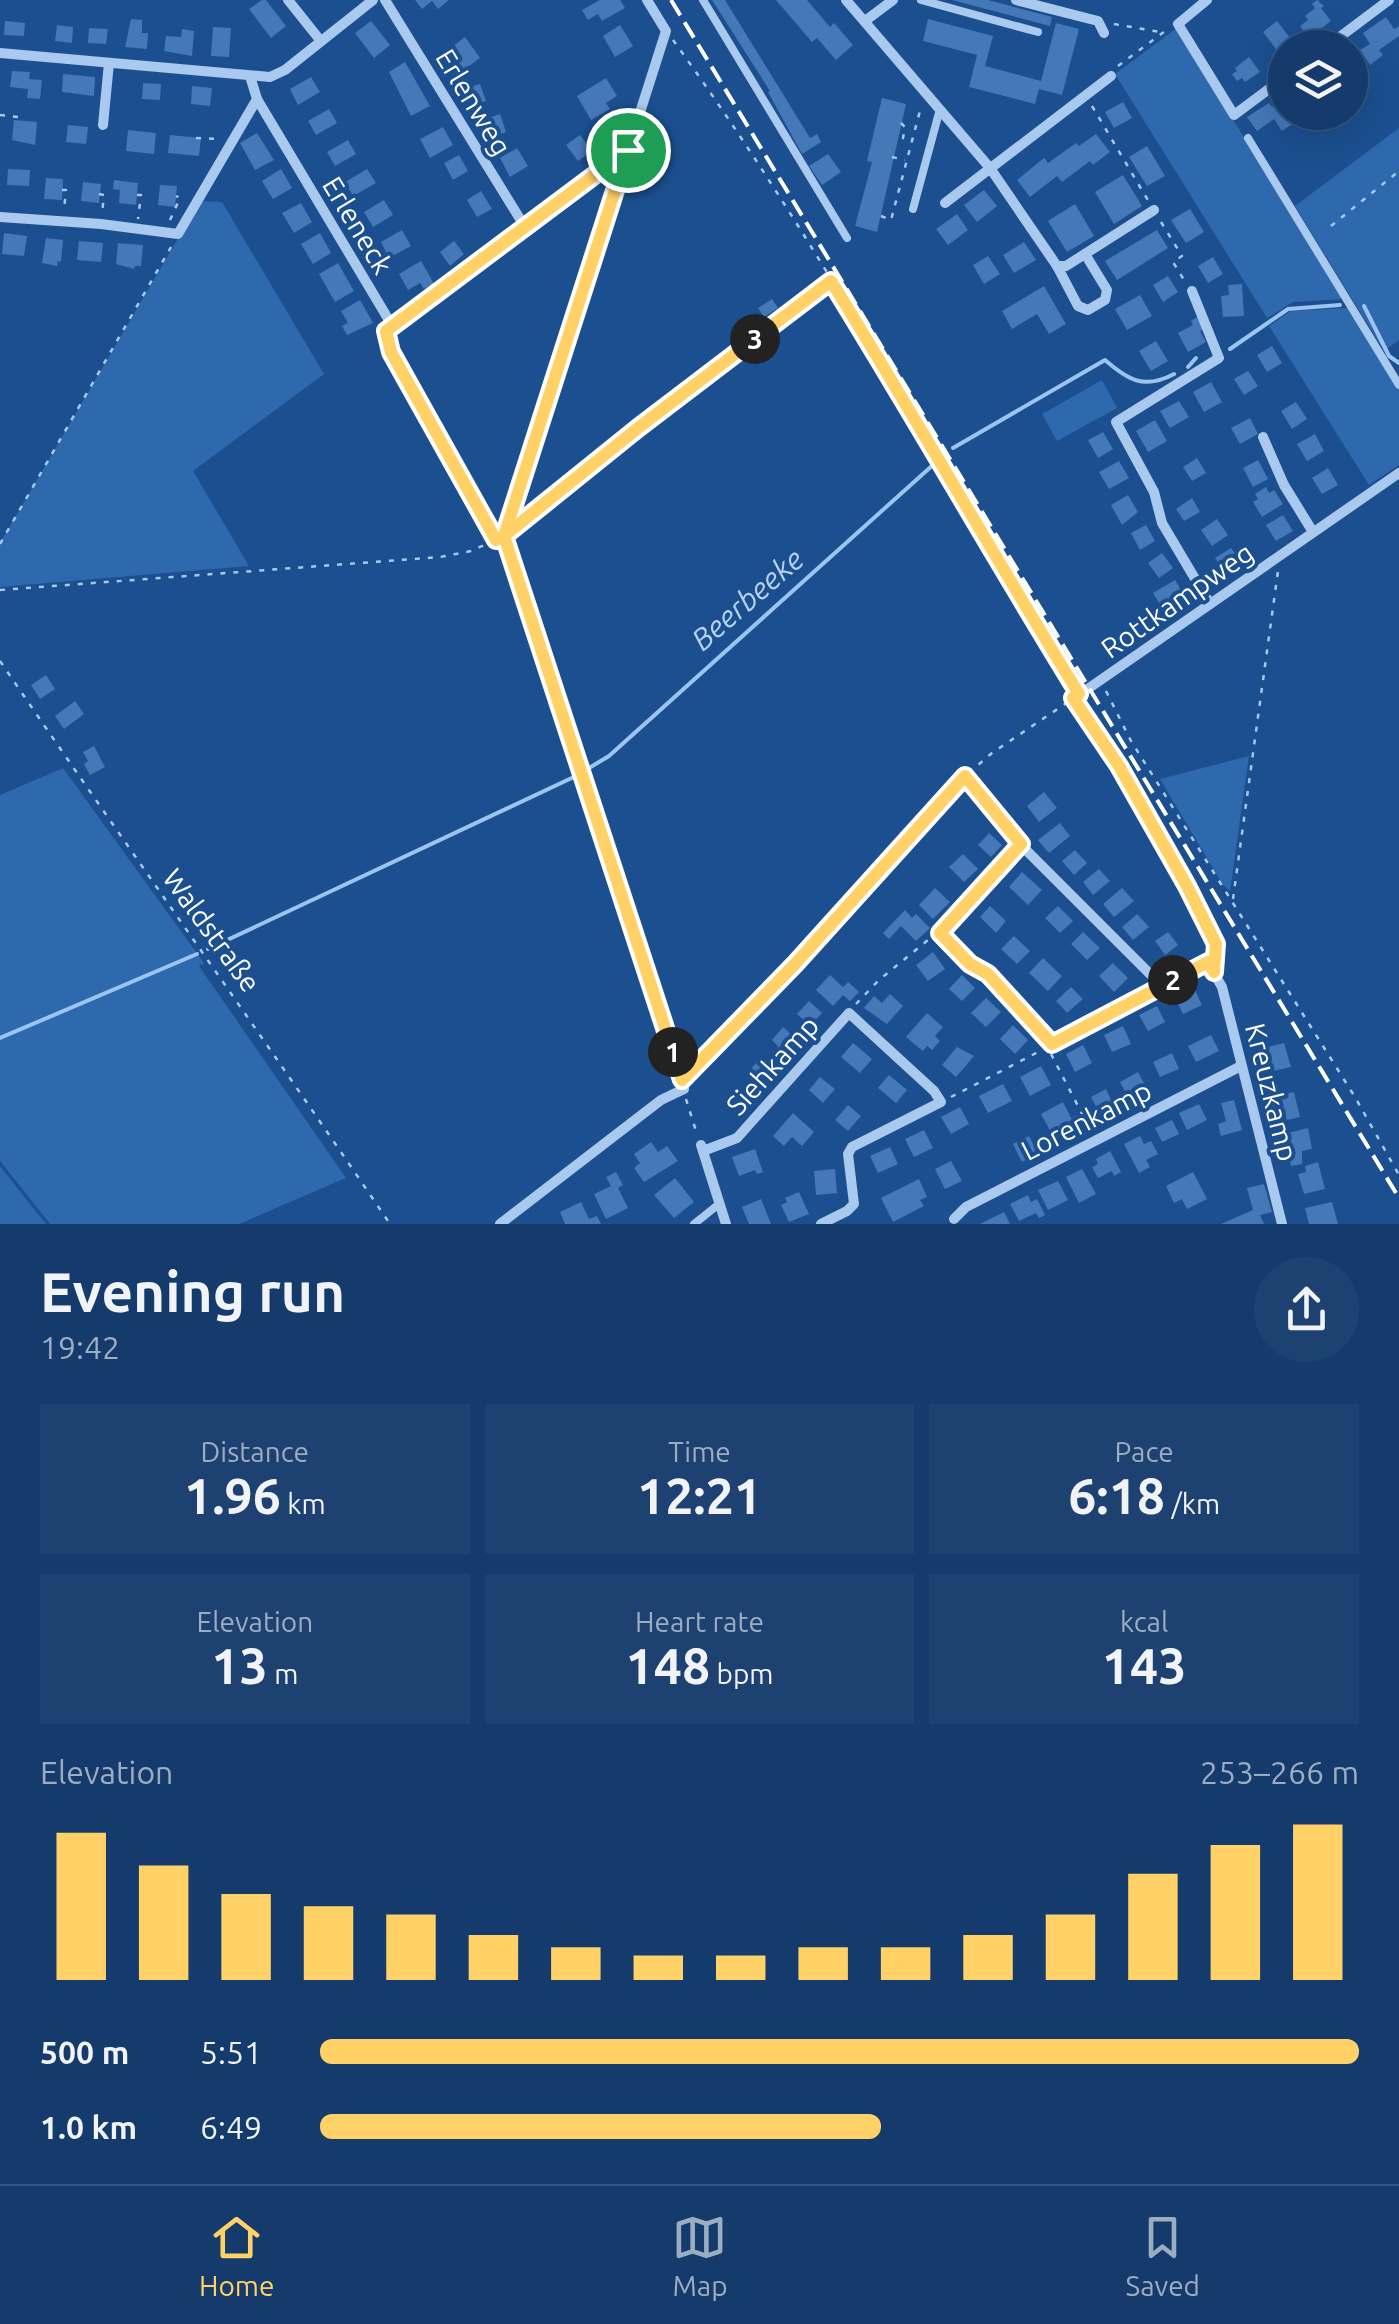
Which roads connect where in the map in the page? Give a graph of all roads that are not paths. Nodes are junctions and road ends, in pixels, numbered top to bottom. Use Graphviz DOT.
graph roads {
  1 [pos="288,0"];
  2 [pos="373,0"];
  3 [pos="385,0"];
  4 [pos="647,0"];
  5 [pos="703,0"];
  6 [pos="846,0"];
  7 [pos="893,0"];
  8 [pos="921,0"];
  9 [pos="1016,0"];
  10 [pos="1207,0"];
  11 [pos="1389,0"];
  12 [pos="866,22"];
  13 [pos="1349,30"];
  14 [pos="1038,32"];
  15 [pos="1104,34"];
  16 [pos="320,40"];
  17 [pos="0,53"];
  18 [pos="110,63"];
  19 [pos="250,76"];
  20 [pos="1111,76"];
  21 [pos="1268,90"];
  22 [pos="256,99"];
  23 [pos="940,109"];
  24 [pos="102,125"];
  25 [pos="1248,138"];
  26 [pos="990,168"];
  27 [pos="945,203"];
  28 [pos="913,209"];
  29 [pos="1154,210"];
  30 [pos="0,217"];
  31 [pos="526,227"];
  32 [pos="847,238"];
  33 [pos="1085,254"];
  34 [pos="1057,266"];
  35 [pos="1192,292"];
  36 [pos="1399,385"];
  37 [pos="1263,436"];
  38 [pos="1399,472"];
  39 [pos="1313,532"];
  40 [pos="1210,604"];
  41 [pos="1076,696"];
  42 [pos="1162,986"];
  43 [pos="1241,1066"];
  44 [pos="683,1085"];
  45 [pos="720,1204"];
  46 [pos="954,1218"];
  47 [pos="500,1224"];
  48 [pos="694,1224"];
  49 [pos="726,1224"];
  50 [pos="821,1224"];
  51 [pos="1282,1224"];
  1 -- 16 [label="street"];
  2 -- 16 [label="street"];
  3 -- 31 [label="street, Erlenweg"];
  4 -- 31 [label="street"];
  5 -- 32 [label="lane"];
  6 -- 12 [label="street"];
  7 -- 12 [label="street"];
  8 -- 14 [label="lane"];
  9 -- 15 [label="street"];
  10 -- 21 [label="street"];
  11 -- 13 [label="street"];
  12 -- 23 [label="street"];
  16 -- 19 [label="street"];
  17 -- 18 [label="street"];
  18 -- 19 [label="street"];
  18 -- 24 [label="street"];
  19 -- 22 [label="street, Erleneck"];
  20 -- 26 [label="street"];
  22 -- 30 [label="street"];
  22 -- 31 [label="street, Erleneck"];
  23 -- 26 [label="street"];
  23 -- 28 [label="lane"];
  25 -- 36 [label="lane"];
  26 -- 27 [label="street"];
  26 -- 34 [label="street"];
  29 -- 33 [label="street"];
  33 -- 34 [label="street"];
  33 -- 34 [label="street"];
  35 -- 40 [label="street"];
  37 -- 39 [label="street"];
  38 -- 39 [label="street, Rottkampweg"];
  39 -- 40 [label="street, Rottkampweg"];
  40 -- 41 [label="street, Rottkampweg"];
  42 -- 42 [label="street"];
  42 -- 43 [label="street, Kreuzkamp"];
  43 -- 46 [label="street, Lorenkamp"];
  43 -- 51 [label="street, Kreuzkamp"];
  44 -- 47 [label="street"];
  45 -- 48 [label="lane"];
  45 -- 49 [label="street"];
  45 -- 50 [label="street, Siehkamp"];
}
